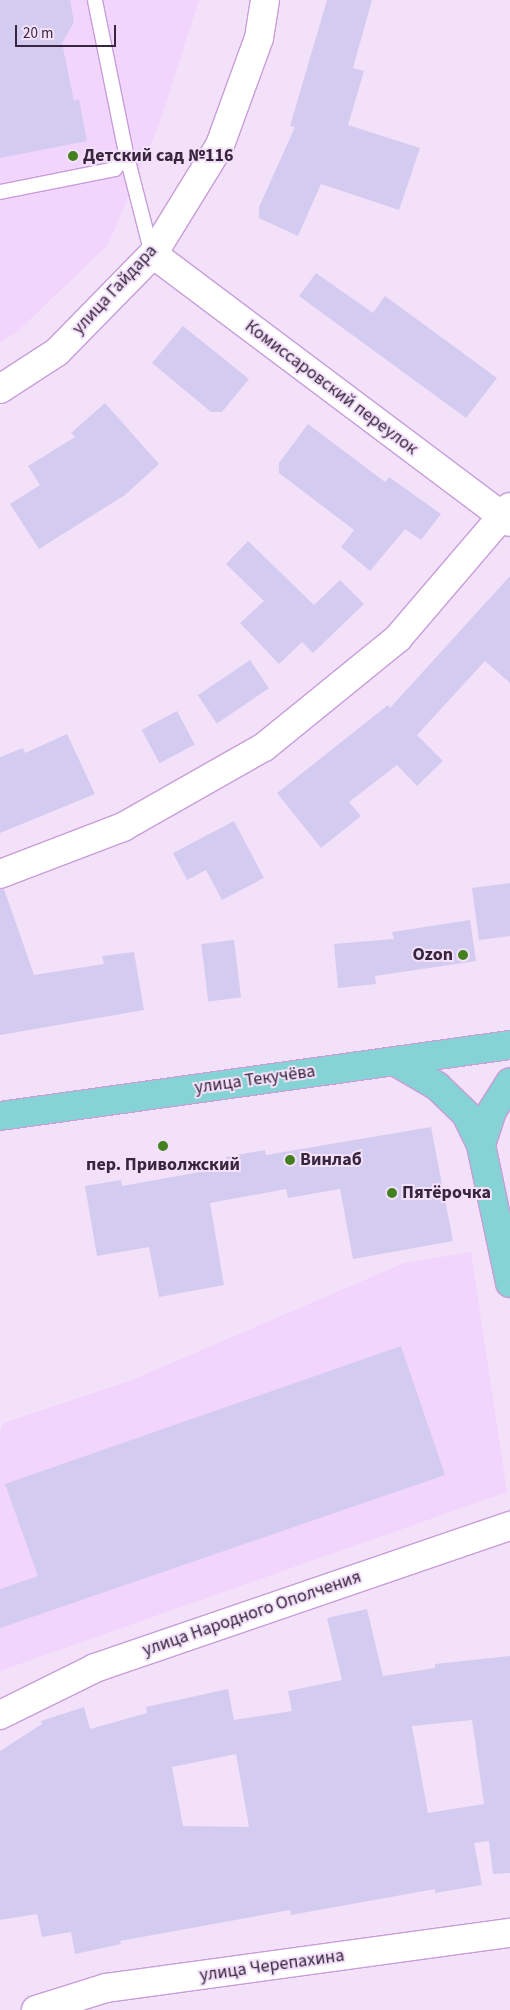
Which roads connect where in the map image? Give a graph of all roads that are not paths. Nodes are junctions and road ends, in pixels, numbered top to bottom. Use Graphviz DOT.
graph roads {
  1 [pos="95,0"];
  2 [pos="265,0"];
  3 [pos="126,152"];
  4 [pos="0,192"];
  5 [pos="153,254"];
  6 [pos="0,389"];
  7 [pos="508,515"];
  8 [pos="0,874"];
  9 [pos="510,1045"];
  10 [pos="394,1061"];
  11 [pos="510,1082"];
  12 [pos="0,1116"];
  13 [pos="482,1145"];
  14 [pos="510,1283"];
  15 [pos="510,1526"];
  16 [pos="0,1715"];
  17 [pos="510,1933"];
  18 [pos="36,2010"];
  1 -- 3 [label="lane"];
  2 -- 5 [label="street, улица Гайдара"];
  3 -- 4 [label="lane"];
  3 -- 5 [label="lane"];
  5 -- 6 [label="street, улица Гайдара"];
  5 -- 7 [label="street, Комиссаровский переулок"];
  7 -- 8 [label="street"];
  9 -- 10 [label="main road, улица Текучёва"];
  10 -- 12 [label="main road, улица Текучёва"];
  10 -- 13 [label="main road"];
  11 -- 13 [label="main road"];
  13 -- 14 [label="main road"];
  15 -- 16 [label="street, улица Народного Ополчения"];
  17 -- 18 [label="street, улица Черепахина"];
}
